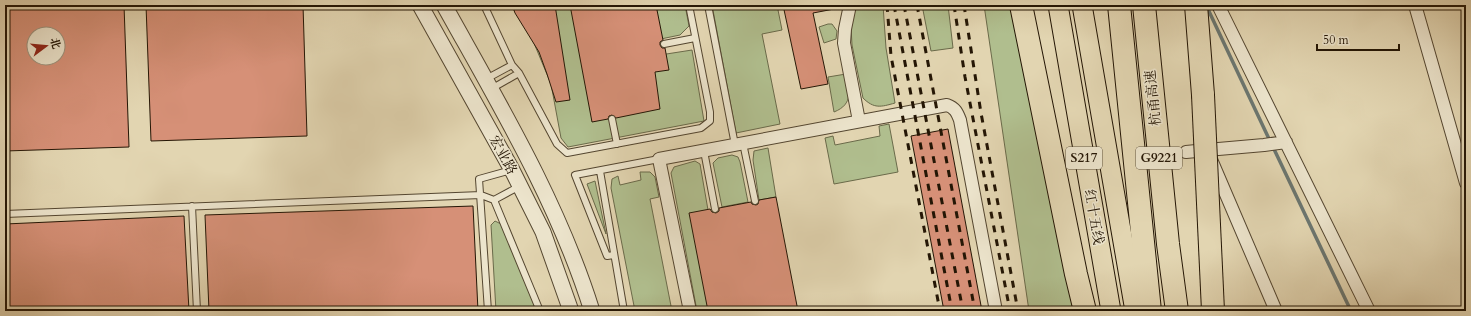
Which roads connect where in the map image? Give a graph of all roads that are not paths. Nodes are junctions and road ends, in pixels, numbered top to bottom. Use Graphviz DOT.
graph roads {
  1 [pos="420,5"];
  2 [pos="444,5"];
  3 [pos="484,5"];
  4 [pos="689,5"];
  5 [pos="708,5"];
  6 [pos="850,5"];
  7 [pos="1021,5"];
  8 [pos="1058,5"];
  9 [pos="1082,5"];
  10 [pos="1119,5"];
  11 [pos="1144,5"];
  12 [pos="1196,5"];
  13 [pos="1218,5"];
  14 [pos="1415,5"];
  15 [pos="695,38"];
  16 [pos="664,44"];
  17 [pos="512,65"];
  18 [pos="519,73"];
  19 [pos="488,84"];
  20 [pos="612,119"];
  21 [pos="859,121"];
  22 [pos="1283,142"];
  23 [pos="617,144"];
  24 [pos="739,144"];
  25 [pos="1207,150"];
  26 [pos="704,151"];
  27 [pos="1186,152"];
  28 [pos="659,159"];
  29 [pos="512,170"];
  30 [pos="600,171"];
  31 [pos="1466,183"];
  32 [pos="520,186"];
  33 [pos="481,195"];
  34 [pos="494,200"];
  35 [pos="755,201"];
  36 [pos="192,206"];
  37 [pos="715,208"];
  38 [pos="5,214"];
  39 [pos="614,255"];
  40 [pos="197,311"];
  41 [pos="488,311"];
  42 [pos="540,311"];
  43 [pos="571,311"];
  44 [pos="592,311"];
  45 [pos="624,311"];
  46 [pos="690,311"];
  47 [pos="996,311"];
  48 [pos="1085,311"];
  49 [pos="1111,311"];
  50 [pos="1134,311"];
  51 [pos="1150,311"];
  52 [pos="1177,311"];
  53 [pos="1213,311"];
  54 [pos="1276,311"];
  55 [pos="1369,311"];
  1 -- 29 [label="street, 宏业路"];
  2 -- 19 [label="street, 宏业路"];
  3 -- 17 [label="lane"];
  4 -- 15 [label="lane"];
  5 -- 24 [label="lane"];
  6 -- 21 [label="street"];
  7 -- 48 [label="highway"];
  8 -- 49 [label="main road, 红十五线 / S217"];
  9 -- 50 [label="main road, 红十五线 / S217"];
  10 -- 51 [label="highway, 杭甬高速 / G9221"];
  11 -- 52 [label="highway, 杭甬高速 / G9221"];
  12 -- 53 [label="highway, bridge"];
  13 -- 22 [label="street"];
  14 -- 31 [label="street"];
  15 -- 16 [label="lane"];
  15 -- 23 [label="lane"];
  17 -- 18 [label="lane"];
  17 -- 19 [label="lane"];
  18 -- 19 [label="lane"];
  18 -- 23 [label="lane"];
  19 -- 44 [label="street, 宏业路"];
  20 -- 23 [label="lane"];
  21 -- 24 [label="street"];
  21 -- 47 [label="street"];
  22 -- 25 [label="street"];
  22 -- 55 [label="street"];
  24 -- 26 [label="street"];
  24 -- 35 [label="lane"];
  25 -- 27 [label="street"];
  25 -- 54 [label="street"];
  26 -- 28 [label="street"];
  26 -- 37 [label="lane"];
  28 -- 30 [label="lane"];
  28 -- 46 [label="street"];
  29 -- 32 [label="street, 宏业路"];
  29 -- 33 [label="lane"];
  30 -- 39 [label="lane"];
  30 -- 39 [label="lane"];
  32 -- 34 [label="lane"];
  32 -- 43 [label="street, 宏业路"];
  33 -- 34 [label="lane"];
  33 -- 36 [label="lane"];
  33 -- 41 [label="lane"];
  34 -- 42 [label="lane"];
  36 -- 38 [label="lane"];
  36 -- 40 [label="lane"];
  39 -- 45 [label="lane"];
}
